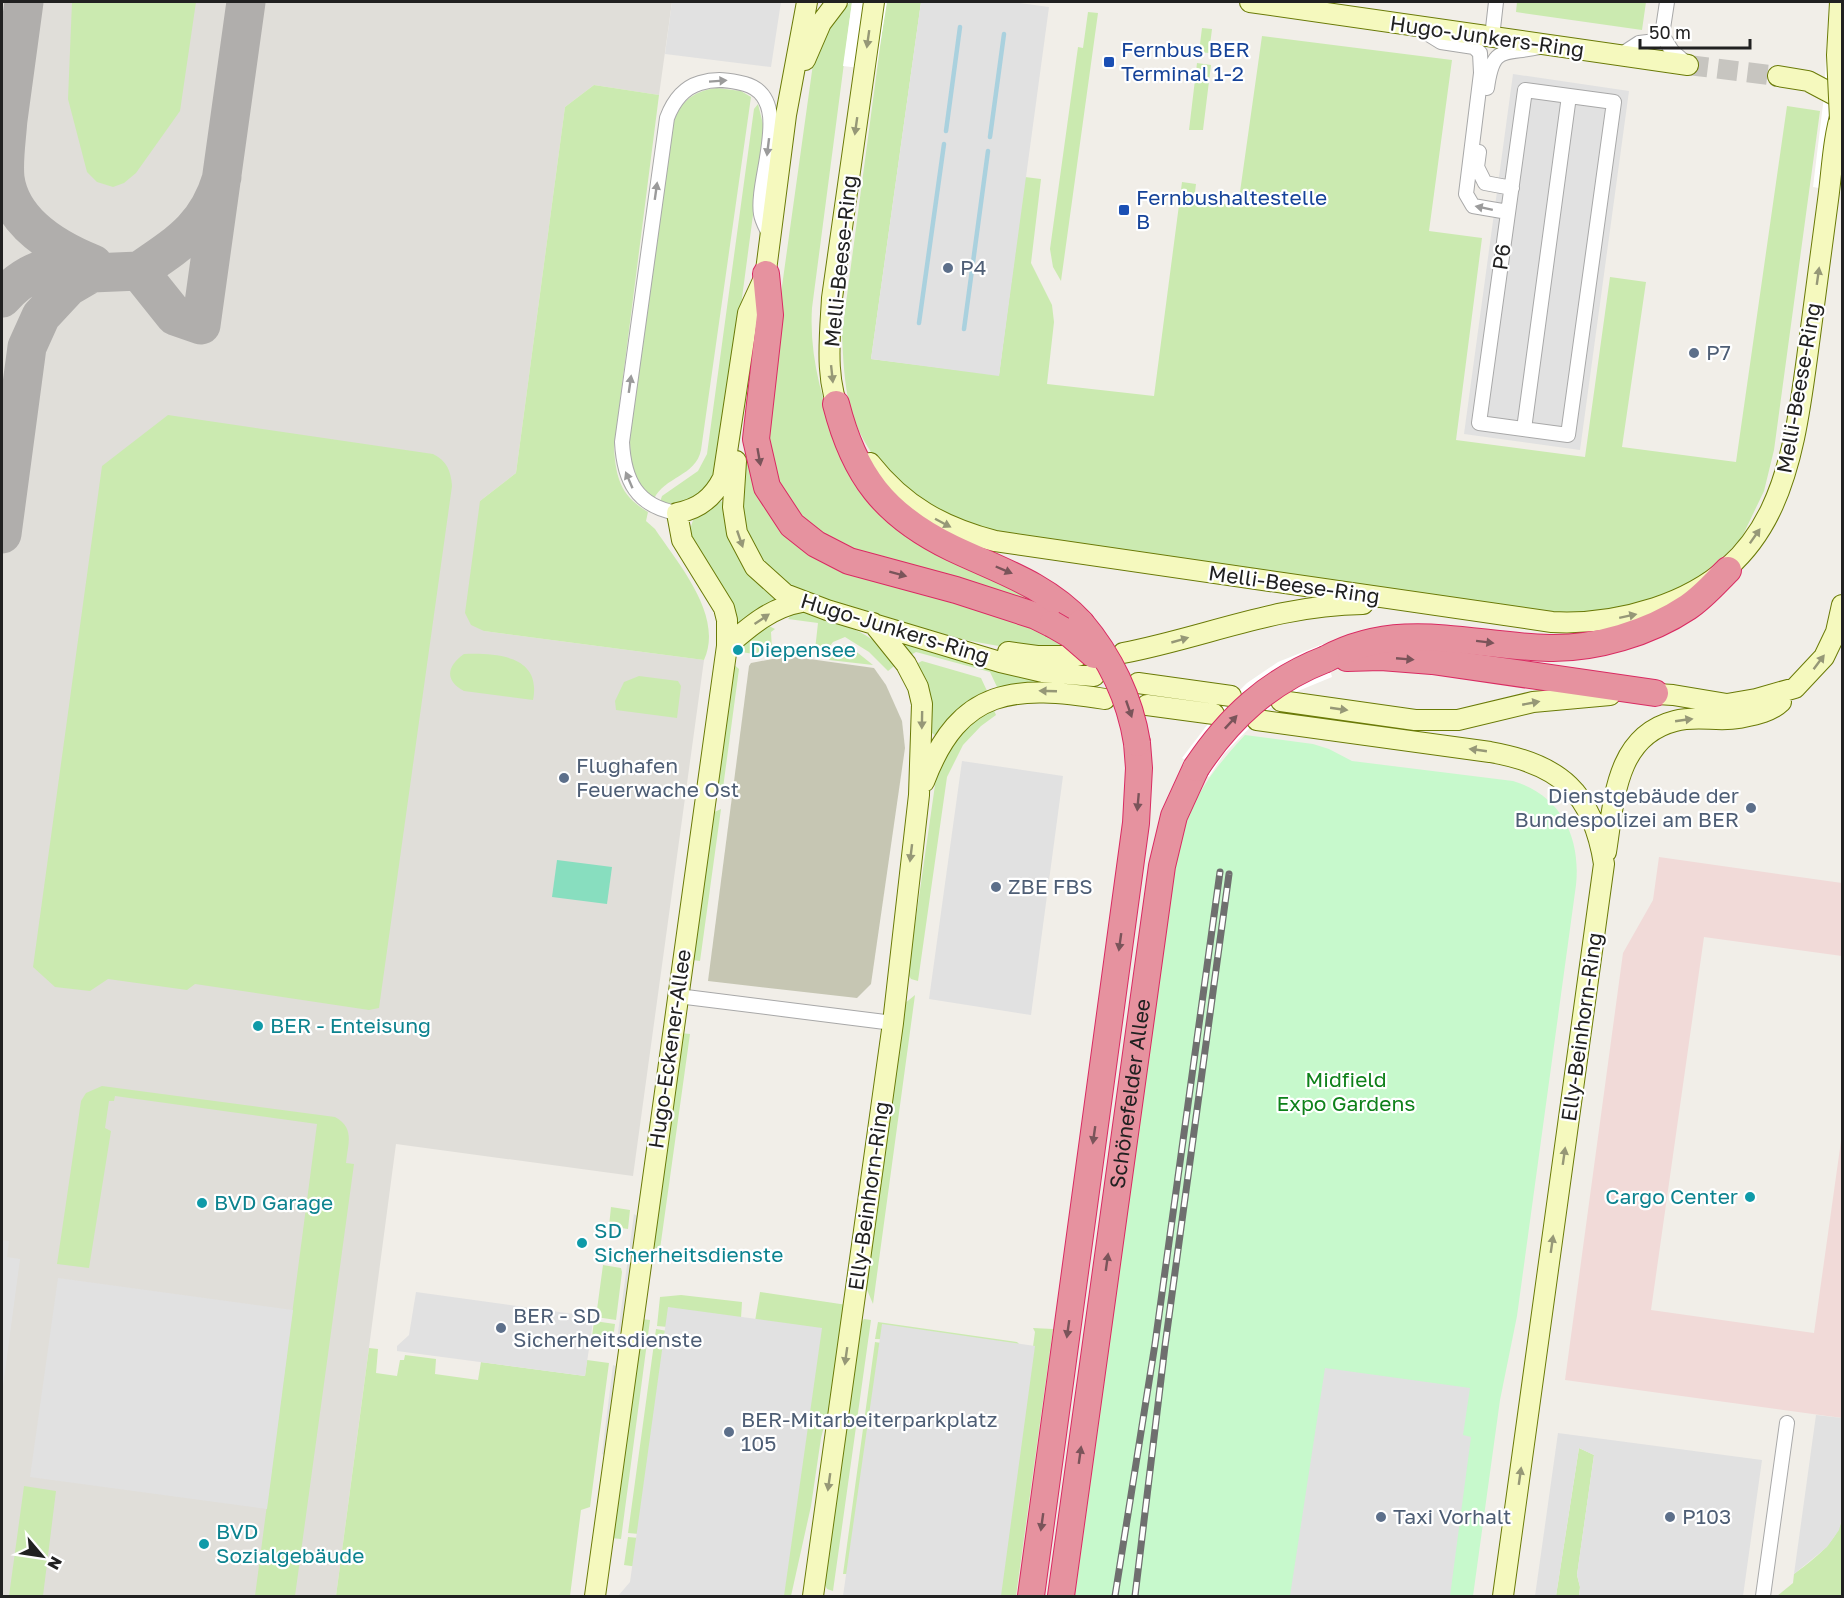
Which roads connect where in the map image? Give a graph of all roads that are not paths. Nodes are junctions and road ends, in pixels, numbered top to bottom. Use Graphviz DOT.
graph roads {
  1 [pos="807,2"];
  2 [pos="837,2"];
  3 [pos="1250,2"];
  4 [pos="1496,2"];
  5 [pos="1667,2"];
  6 [pos="1840,2"];
  7 [pos="873,4"];
  8 [pos="1416,26"];
  9 [pos="1662,34"];
  10 [pos="1492,37"];
  11 [pos="1549,46"];
  12 [pos="1619,56"];
  13 [pos="1688,65"];
  14 [pos="1778,76"];
  15 [pos="1569,96"];
  16 [pos="1842,99"];
  17 [pos="1841,114"];
  18 [pos="1512,188"];
  19 [pos="1508,212"];
  20 [pos="771,238"];
  21 [pos="766,274"];
  22 [pos="836,404"];
  23 [pos="1524,429"];
  24 [pos="677,513"];
  25 [pos="1728,570"];
  26 [pos="802,602"];
  27 [pos="1425,604"];
  28 [pos="1842,605"];
  29 [pos="873,623"];
  30 [pos="903,631"];
  31 [pos="727,646"];
  32 [pos="1078,656"];
  33 [pos="1326,659"];
  34 [pos="1115,678"];
  35 [pos="1795,688"];
  36 [pos="1655,693"];
  37 [pos="1231,696"];
  38 [pos="1281,701"];
  39 [pos="1147,705"];
  40 [pos="1214,714"];
  41 [pos="1257,720"];
  42 [pos="919,795"];
  43 [pos="1604,864"];
  44 [pos="678,996"];
  45 [pos="892,1023"];
  46 [pos="1787,1423"];
  47 [pos="595,1596"];
  48 [pos="813,1596"];
  49 [pos="1031,1596"];
  50 [pos="1061,1596"];
  51 [pos="1503,1596"];
  52 [pos="1763,1596"];
  1 -- 20 [label="street, Hugo-Junkers-Ring"];
  2 -- 20 [label="street, Hugo-Junkers-Ring"];
  3 -- 8 [label="street, Hugo-Junkers-Ring"];
  4 -- 10 [label="street"];
  5 -- 9 [label="street"];
  6 -- 17 [label="street, Melli-Beese-Ring, bridge"];
  7 -- 22 [label="street, Melli-Beese-Ring, one-way"];
  8 -- 10 [label="street, Hugo-Junkers-Ring"];
  19 -- 8 [label="street, one-way"];
  9 -- 12 [label="street"];
  9 -- 13 [label="street"];
  10 -- 11 [label="street, Hugo-Junkers-Ring"];
  11 -- 12 [label="street, Hugo-Junkers-Ring"];
  11 -- 18 [label="street"];
  12 -- 13 [label="street, Hugo-Junkers-Ring"];
  14 -- 16 [label="street"];
  15 -- 18 [label="street, P6"];
  15 -- 23 [label="street"];
  15 -- 23 [label="street, P6"];
  25 -- 17 [label="street, Melli-Beese-Ring, one-way"];
  18 -- 19 [label="street, P6"];
  19 -- 23 [label="street, P6"];
  20 -- 21 [label="street, Hugo-Junkers-Ring"];
  24 -- 20 [label="street, Hugo-Junkers-Ring, one-way"];
  21 -- 24 [label="street"];
  21 -- 26 [label="street, Hugo-Junkers-Ring, one-way"];
  21 -- 34 [label="highway, one-way, bridge"];
  22 -- 27 [label="street, Melli-Beese-Ring, one-way"];
  22 -- 34 [label="highway, Schönefelder Allee, one-way, bridge"];
  24 -- 31 [label="street, Hugo-Eckener-Allee"];
  27 -- 25 [label="street, Melli-Beese-Ring, one-way"];
  33 -- 25 [label="highway, Schönefelder Allee, one-way"];
  26 -- 29 [label="street, Hugo-Junkers-Ring"];
  31 -- 26 [label="street, one-way"];
  34 -- 27 [label="street, one-way"];
  35 -- 28 [label="street, one-way"];
  29 -- 30 [label="street, Hugo-Junkers-Ring"];
  29 -- 42 [label="street, Elly-Beinhorn-Ring, one-way"];
  30 -- 32 [label="street"];
  30 -- 34 [label="street, Hugo-Junkers-Ring"];
  31 -- 44 [label="street, Hugo-Eckener-Allee"];
  33 -- 36 [label="highway, one-way"];
  50 -- 33 [label="highway, Schönefelder Allee, one-way, bridge"];
  34 -- 37 [label="street, Hugo-Junkers-Ring"];
  34 -- 42 [label="street, Elly-Beinhorn-Ring, one-way"];
  34 -- 49 [label="highway, Schönefelder Allee, one-way, bridge"];
  35 -- 36 [label="street"];
  43 -- 35 [label="street, one-way"];
  38 -- 36 [label="street, one-way"];
  39 -- 40 [label="street"];
  43 -- 41 [label="street, Elly-Beinhorn-Ring, one-way"];
  42 -- 45 [label="street, Elly-Beinhorn-Ring, one-way"];
  51 -- 43 [label="street, Elly-Beinhorn-Ring, one-way"];
  44 -- 45 [label="street"];
  44 -- 47 [label="street, Hugo-Eckener-Allee"];
  45 -- 48 [label="street, Elly-Beinhorn-Ring, one-way"];
  46 -- 52 [label="street"];
}
